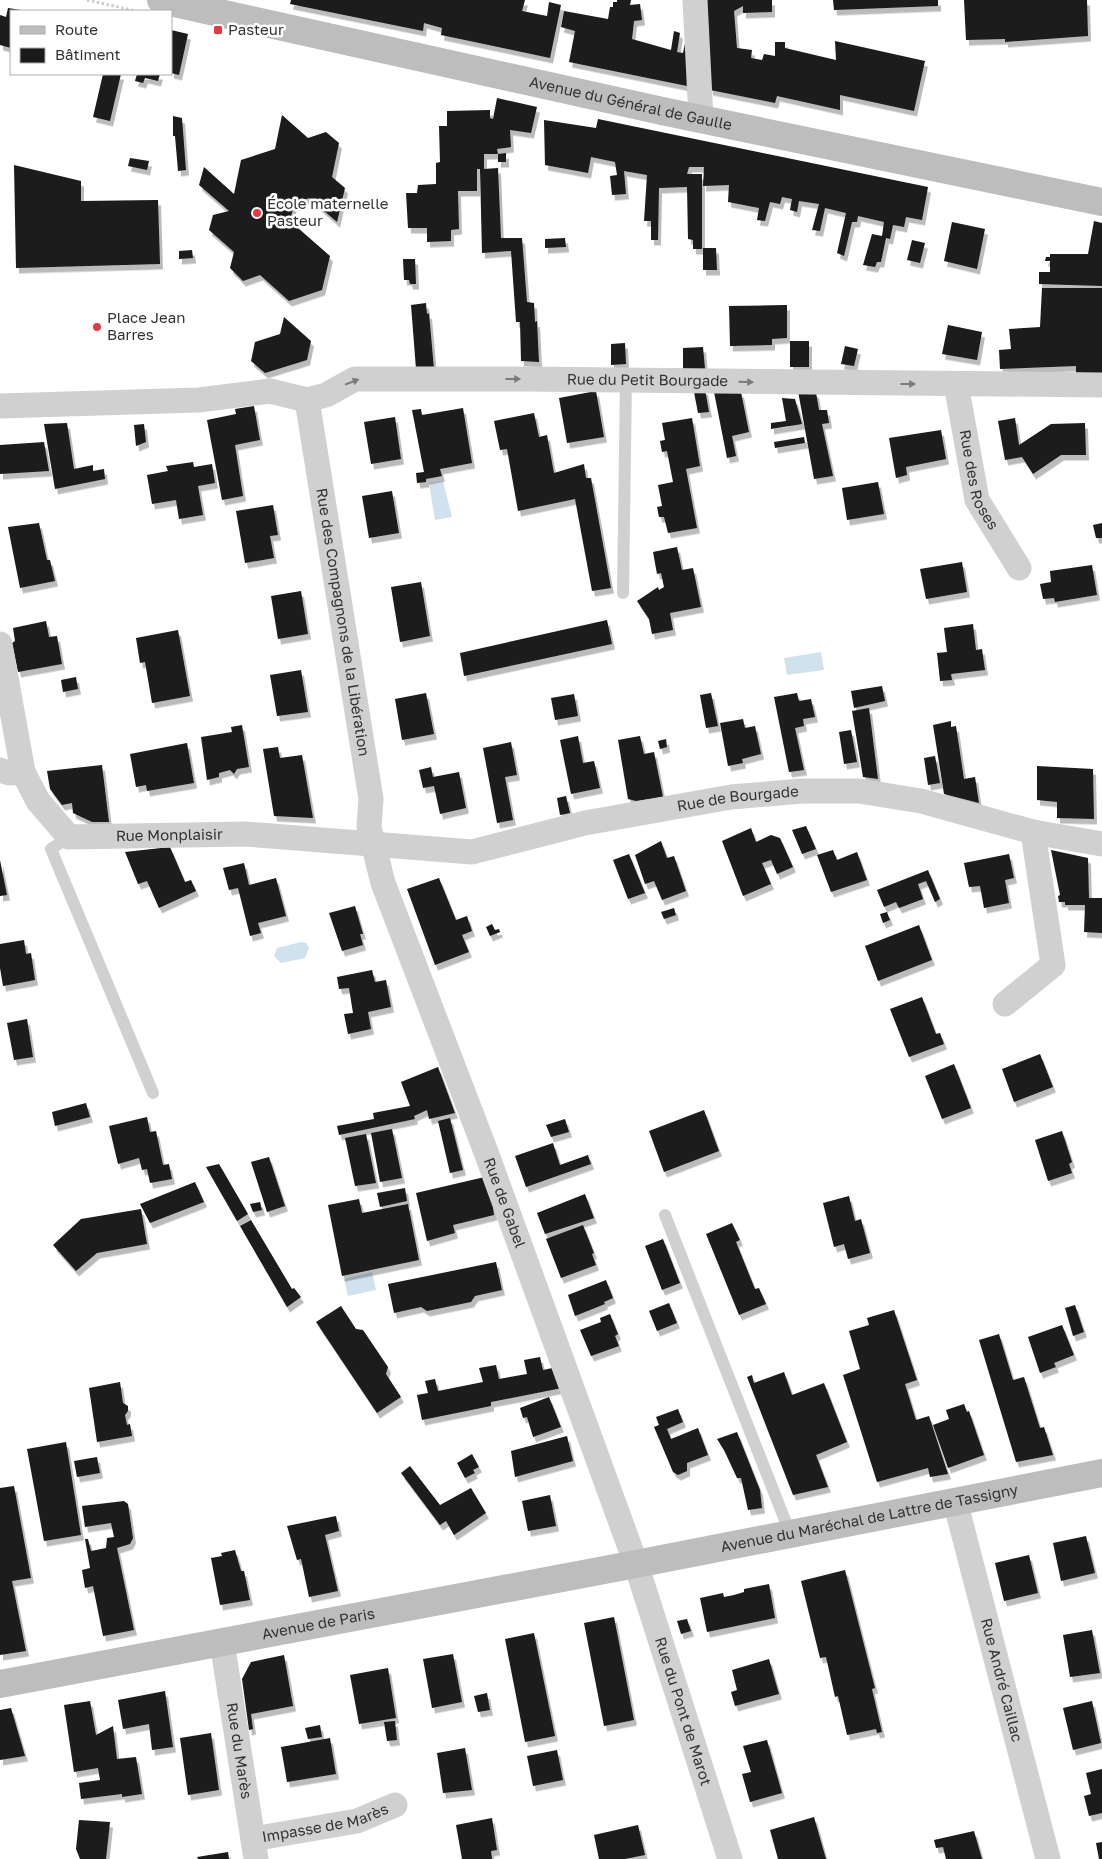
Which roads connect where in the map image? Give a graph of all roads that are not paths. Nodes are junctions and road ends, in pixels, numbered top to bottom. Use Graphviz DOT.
graph roads {
  1 [pos="161,0"];
  2 [pos="695,0"];
  3 [pos="702,119"];
  4 [pos="1102,202"];
  5 [pos="626,380"];
  6 [pos="956,384"];
  7 [pos="1102,385"];
  8 [pos="307,400"];
  9 [pos="0,406"];
  10 [pos="1019,568"];
  11 [pos="623,593"];
  12 [pos="0,644"];
  13 [pos="12,771"];
  14 [pos="1033,832"];
  15 [pos="69,837"];
  16 [pos="373,844"];
  17 [pos="1102,844"];
  18 [pos="1005,1004"];
  19 [pos="153,1093"];
  20 [pos="665,1215"];
  21 [pos="1102,1473"];
  22 [pos="955,1501"];
  23 [pos="790,1533"];
  24 [pos="636,1564"];
  25 [pos="222,1642"];
  26 [pos="0,1684"];
  27 [pos="394,1804"];
  28 [pos="255,1849"];
  29 [pos="730,1859"];
  30 [pos="1048,1859"];
  1 -- 3 [label="main road, Avenue du Général de Gaulle"];
  2 -- 3 [label="street"];
  3 -- 4 [label="main road, Avenue du Général de Gaulle"];
  5 -- 6 [label="street, Rue du Petit Bourgade, one-way"];
  8 -- 5 [label="street, Rue du Petit Bourgade, one-way"];
  5 -- 11 [label="lane"];
  6 -- 7 [label="street, Rue du Petit Bourgade"];
  6 -- 10 [label="street, Rue des Roses"];
  8 -- 9 [label="street"];
  8 -- 16 [label="street, Rue des Compagnons de la Libération"];
  12 -- 13 [label="street"];
  13 -- 15 [label="street"];
  14 -- 16 [label="street, Rue de Bourgade"];
  14 -- 17 [label="street, Rue de Bourgade"];
  14 -- 18 [label="street"];
  15 -- 16 [label="street, Rue Monplaisir"];
  15 -- 19 [label="lane"];
  16 -- 24 [label="street, Rue de Gabel"];
  20 -- 23 [label="lane"];
  21 -- 22 [label="main road, Avenue du Maréchal de Lattre de Tassigny"];
  22 -- 23 [label="main road, Avenue du Maréchal de Lattre de Tassigny"];
  22 -- 30 [label="street, Rue André Caillac"];
  23 -- 24 [label="main road, Avenue du Maréchal de Lattre de Tassigny"];
  24 -- 25 [label="main road, Avenue de Paris"];
  24 -- 29 [label="street, Rue du Pont de Marot"];
  25 -- 26 [label="main road, Avenue de Paris"];
  25 -- 28 [label="street, Rue du Marès"];
  27 -- 28 [label="street, Impasse de Marès"];
}
